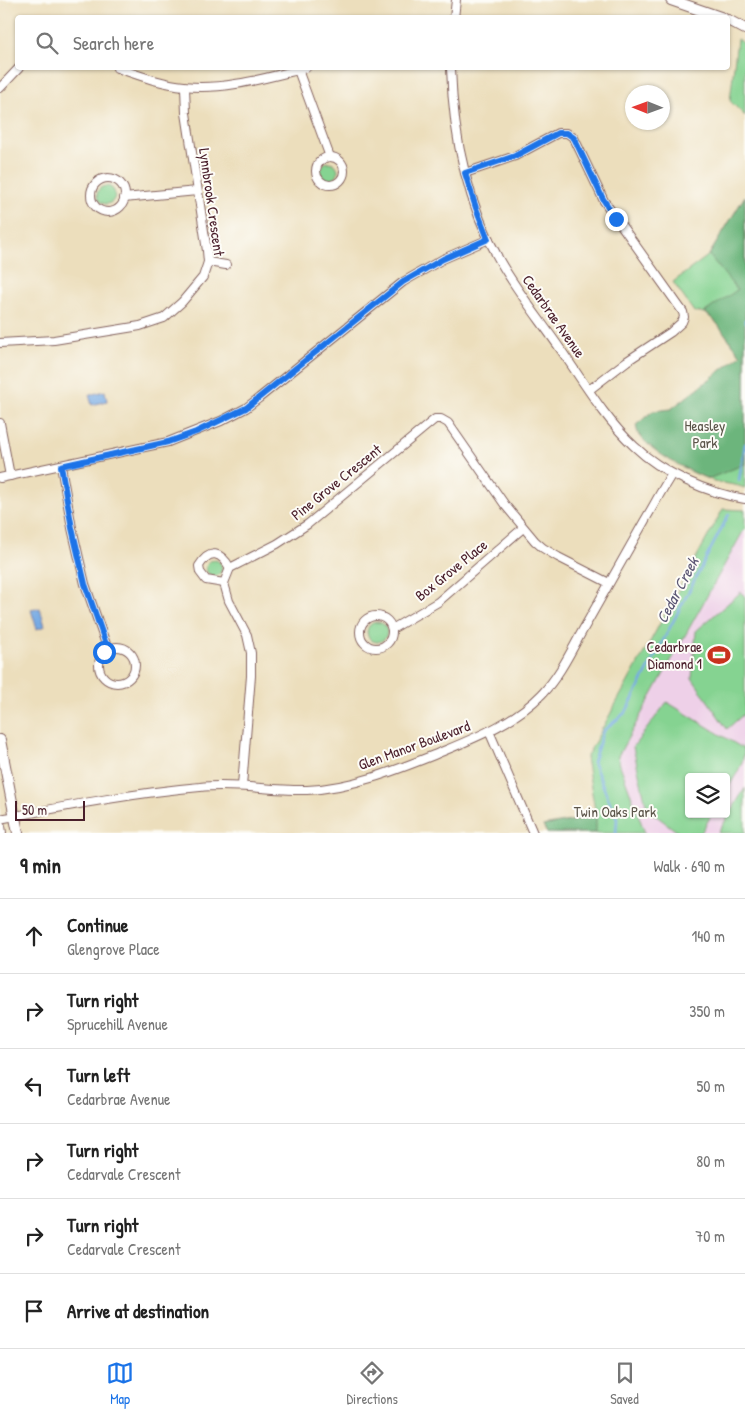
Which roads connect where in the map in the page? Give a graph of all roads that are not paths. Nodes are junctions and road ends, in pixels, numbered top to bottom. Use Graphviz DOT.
graph roads {
  1 [pos="456,0"];
  2 [pos="671,0"];
  3 [pos="454,15"];
  4 [pos="714,15"];
  5 [pos="730,21"];
  6 [pos="745,29"];
  7 [pos="18,70"];
  8 [pos="124,70"];
  9 [pos="297,70"];
  10 [pos="302,70"];
  11 [pos="451,70"];
  12 [pos="185,87"];
  13 [pos="0,88"];
  14 [pos="330,156"];
  15 [pos="465,173"];
  16 [pos="197,191"];
  17 [pos="124,198"];
  18 [pos="488,239"];
  19 [pos="208,262"];
  20 [pos="226,265"];
  21 [pos="0,343"];
  22 [pos="588,390"];
  23 [pos="0,423"];
  24 [pos="61,466"];
  25 [pos="672,474"];
  26 [pos="10,476"];
  27 [pos="0,478"];
  28 [pos="745,499"];
  29 [pos="523,528"];
  30 [pos="230,568"];
  31 [pos="224,583"];
  32 [pos="609,583"];
  33 [pos="392,629"];
  34 [pos="108,650"];
  35 [pos="489,731"];
  36 [pos="0,746"];
  37 [pos="242,786"];
  38 [pos="15,816"];
  39 [pos="0,819"];
  40 [pos="0,826"];
  41 [pos="1,833"];
  42 [pos="18,833"];
  43 [pos="533,833"];
  1 -- 3 [label="street"];
  2 -- 4 [label="street"];
  5 -- 6 [label="street"];
  7 -- 13 [label="street"];
  8 -- 12 [label="street"];
  9 -- 12 [label="street"];
  10 -- 14 [label="street"];
  11 -- 15 [label="street, Cedarbrae Avenue"];
  12 -- 16 [label="street, Lynnbrook Crescent"];
  15 -- 18 [label="street, Cedarbrae Avenue"];
  15 -- 22 [label="street"];
  16 -- 17 [label="street"];
  16 -- 19 [label="street, Lynnbrook Crescent"];
  17 -- 17 [label="street"];
  18 -- 22 [label="street, Cedarbrae Avenue"];
  18 -- 24 [label="street"];
  19 -- 20 [label="street"];
  19 -- 21 [label="street, Lynnbrook Crescent"];
  22 -- 25 [label="street, Cedarbrae Avenue"];
  23 -- 26 [label="street"];
  24 -- 26 [label="street"];
  24 -- 34 [label="street"];
  25 -- 28 [label="street, Cedarbrae Avenue"];
  25 -- 32 [label="street, Glen Manor Boulevard"];
  26 -- 27 [label="street"];
  29 -- 30 [label="street, Pine Grove Crescent"];
  29 -- 32 [label="street, Pine Grove Crescent"];
  29 -- 33 [label="street, Box Grove Place"];
  30 -- 31 [label="street"];
  30 -- 31 [label="street"];
  31 -- 37 [label="street"];
  32 -- 35 [label="street, Glen Manor Boulevard"];
  33 -- 33 [label="street, Box Grove Place"];
  34 -- 34 [label="street"];
  35 -- 37 [label="street, Glen Manor Boulevard"];
  35 -- 43 [label="street"];
  36 -- 38 [label="street"];
  37 -- 38 [label="street, Glen Manor Boulevard"];
  38 -- 39 [label="street, Glen Manor Boulevard"];
  38 -- 42 [label="street"];
  40 -- 41 [label="street"];
}
